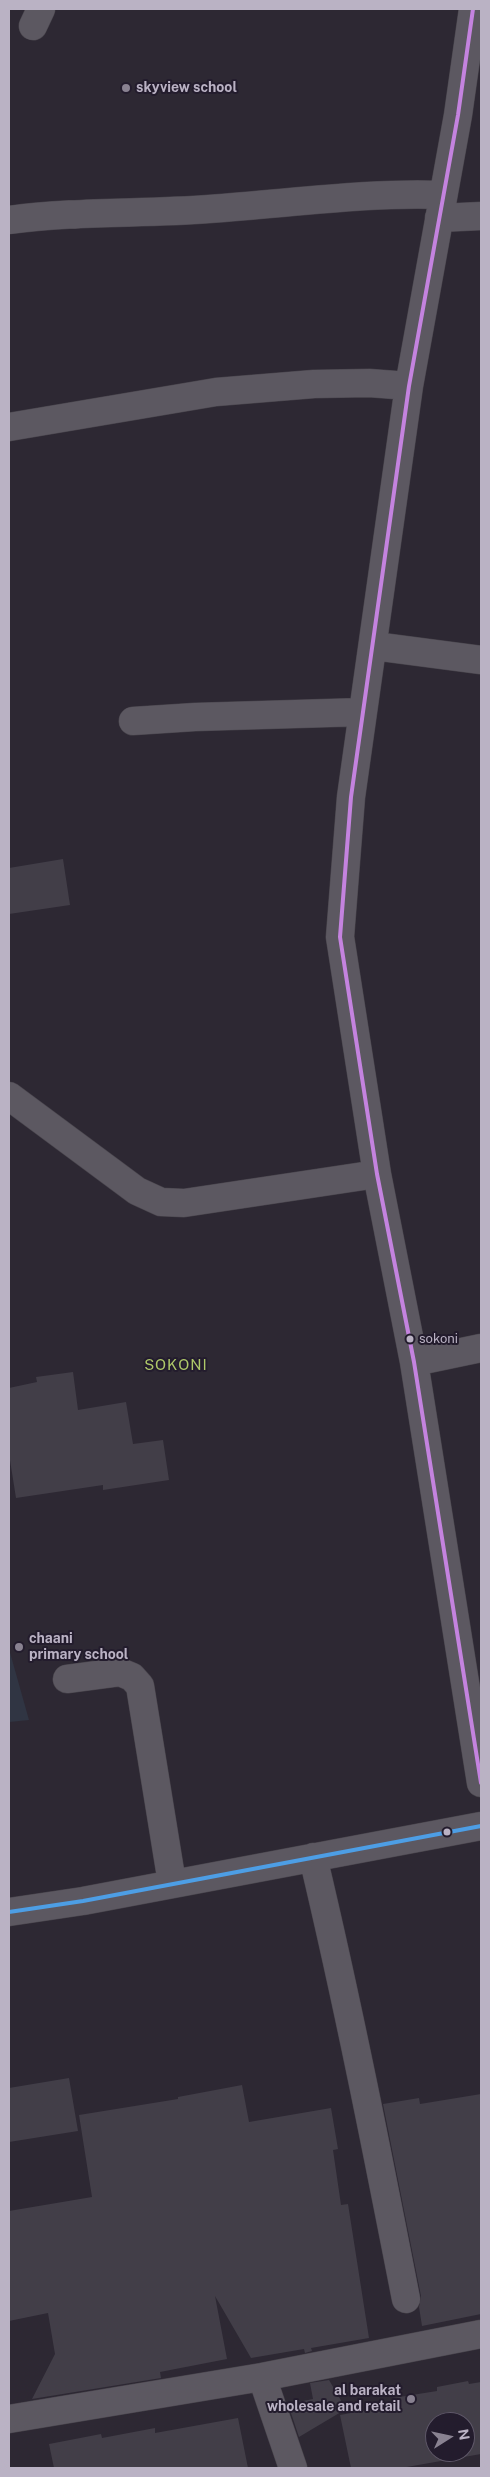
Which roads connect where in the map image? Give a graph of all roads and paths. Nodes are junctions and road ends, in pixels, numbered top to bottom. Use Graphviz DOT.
graph roads {
  1 [pos="473,9"];
  2 [pos="441,206"];
  3 [pos="481,216"];
  4 [pos="9,220"];
  5 [pos="409,386"];
  6 [pos="9,427"];
  7 [pos="374,646"];
  8 [pos="481,660"];
  9 [pos="362,712"];
  10 [pos="133,721"];
  11 [pos="9,1096"];
  12 [pos="377,1174"];
  13 [pos="481,1348"];
  14 [pos="414,1362"];
  15 [pos="67,1679"];
  16 [pos="481,1783"];
  17 [pos="481,1826"];
  18 [pos="313,1857"];
  19 [pos="172,1883"];
  20 [pos="9,1912"];
  21 [pos="406,2299"];
  22 [pos="481,2334"];
  23 [pos="262,2376"];
  24 [pos="9,2419"];
  25 [pos="293,2468"];
  1 -- 2 [label="street"];
  2 -- 3 [label="street"];
  2 -- 4 [label="street"];
  2 -- 5 [label="street"];
  5 -- 6 [label="street"];
  5 -- 7 [label="street"];
  7 -- 8 [label="street"];
  7 -- 9 [label="street"];
  9 -- 10 [label="street"];
  9 -- 12 [label="street"];
  11 -- 12 [label="street"];
  12 -- 14 [label="street"];
  13 -- 14 [label="street"];
  14 -- 16 [label="street"];
  15 -- 19 [label="street"];
  17 -- 18 [label="street"];
  18 -- 19 [label="street"];
  18 -- 21 [label="street"];
  19 -- 20 [label="street"];
  22 -- 23 [label="street"];
  23 -- 24 [label="street"];
  23 -- 25 [label="street"];
}
